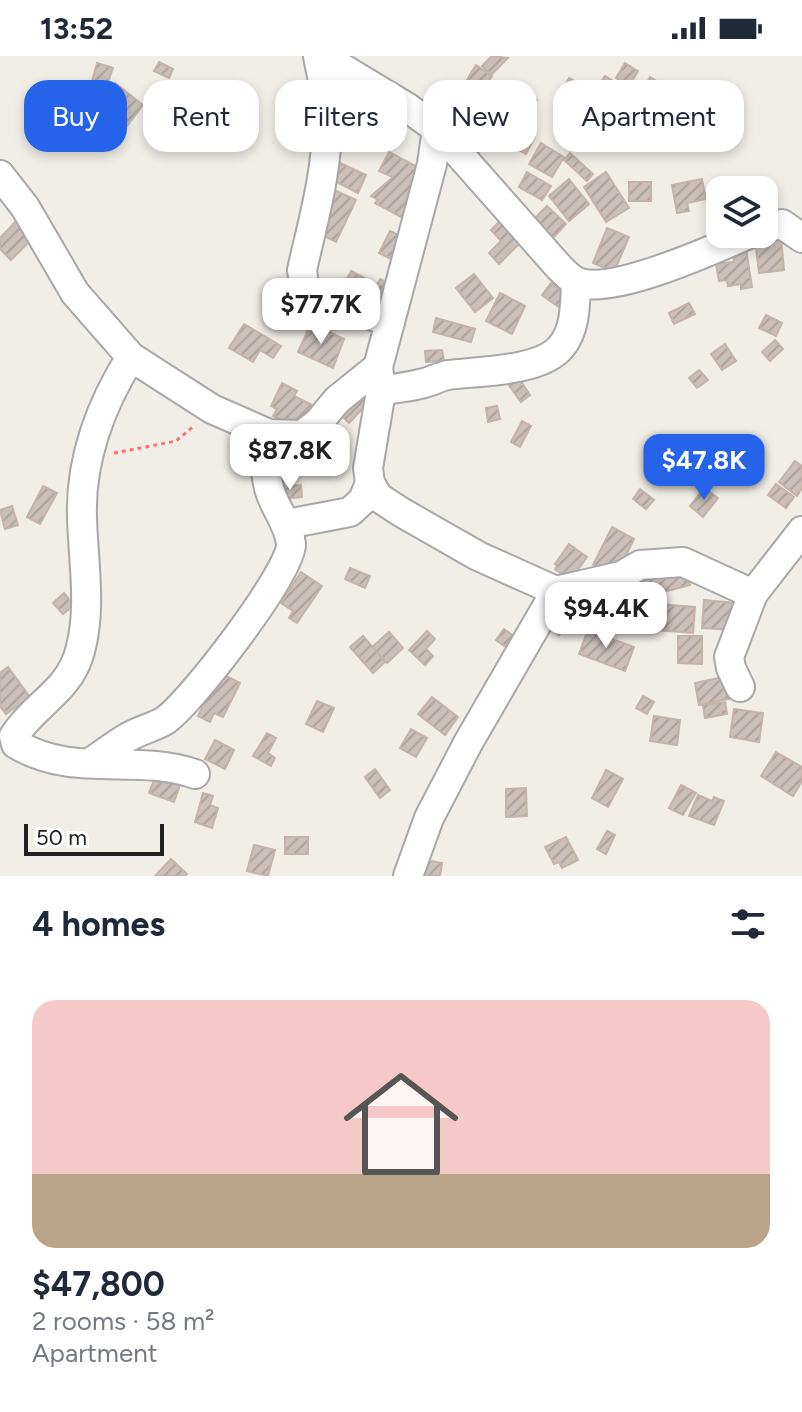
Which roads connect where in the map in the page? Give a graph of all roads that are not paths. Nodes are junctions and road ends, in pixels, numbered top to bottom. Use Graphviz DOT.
graph roads {
  1 [pos="320,56"];
  2 [pos="423,119"];
  3 [pos="434,152"];
  4 [pos="457,152"];
  5 [pos="0,175"];
  6 [pos="778,225"];
  7 [pos="802,238"];
  8 [pos="713,248"];
  9 [pos="576,282"];
  10 [pos="390,322"];
  11 [pos="131,357"];
  12 [pos="380,379"];
  13 [pos="269,434"];
  14 [pos="370,483"];
  15 [pos="287,524"];
  16 [pos="802,531"];
  17 [pos="556,591"];
  18 [pos="753,594"];
  19 [pos="740,687"];
  20 [pos="8,754"];
  21 [pos="90,763"];
  22 [pos="195,774"];
  23 [pos="408,876"];
  1 -- 2 [label="street"];
  1 -- 10 [label="street"];
  3 -- 10 [label="street"];
  4 -- 9 [label="street"];
  5 -- 11 [label="street"];
  6 -- 7 [label="street"];
  8 -- 9 [label="street"];
  9 -- 12 [label="street"];
  10 -- 12 [label="street"];
  11 -- 13 [label="street"];
  11 -- 20 [label="street"];
  12 -- 13 [label="street"];
  12 -- 14 [label="street"];
  13 -- 15 [label="street"];
  14 -- 15 [label="street"];
  14 -- 17 [label="street"];
  15 -- 21 [label="street"];
  16 -- 18 [label="street"];
  17 -- 18 [label="street"];
  17 -- 23 [label="street"];
  18 -- 19 [label="street"];
  20 -- 21 [label="street"];
  21 -- 22 [label="street"];
}
